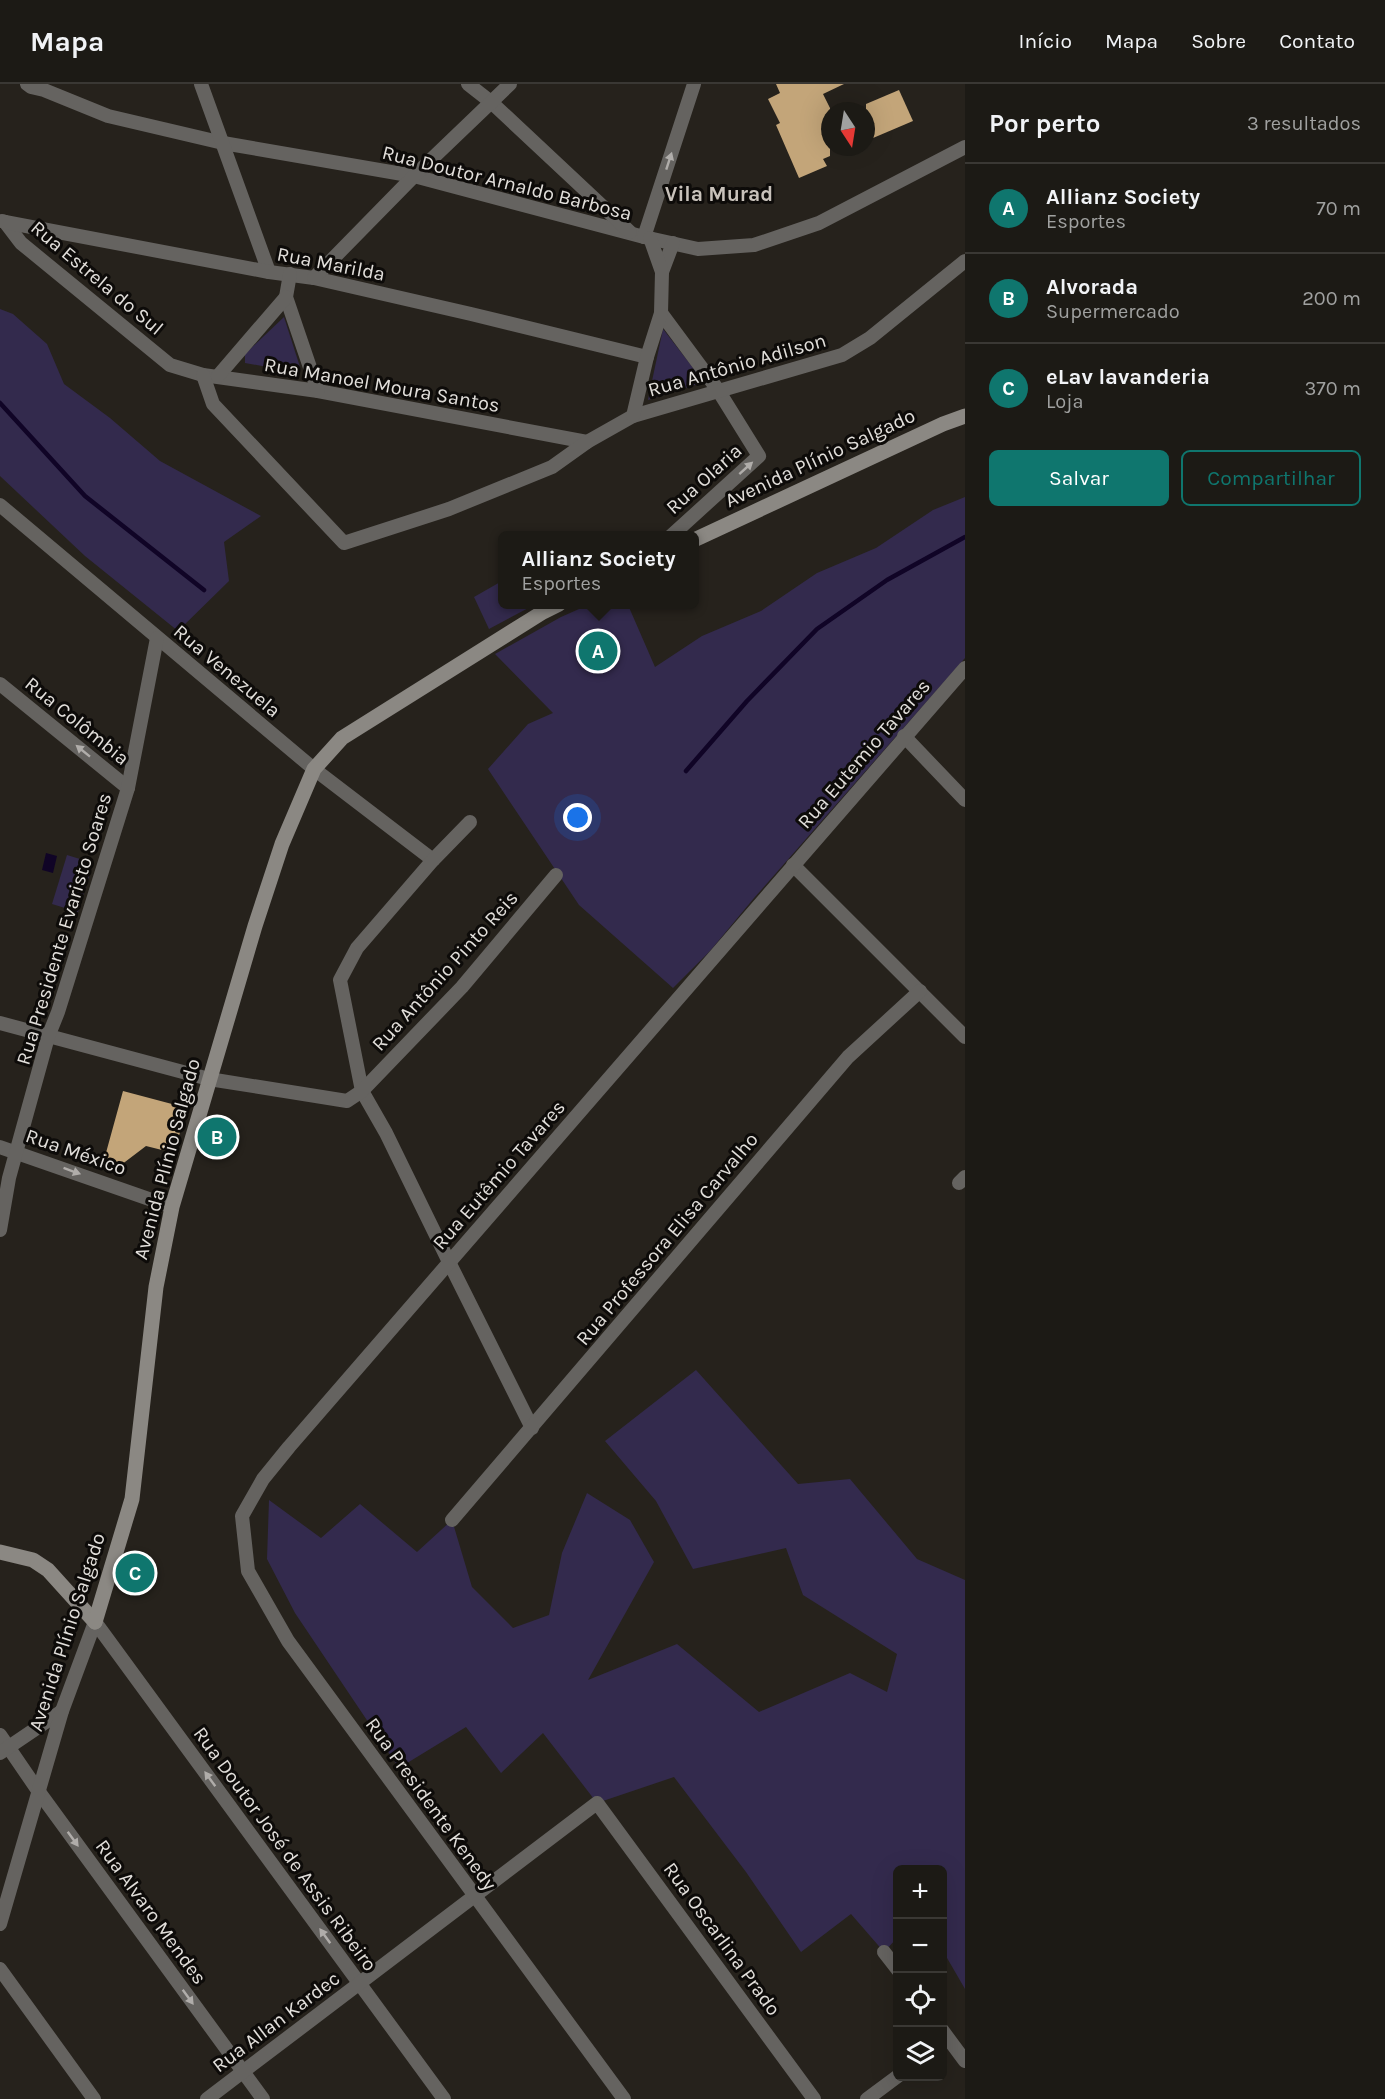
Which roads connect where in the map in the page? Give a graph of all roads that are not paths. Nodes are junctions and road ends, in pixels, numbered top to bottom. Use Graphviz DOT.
graph roads {
  1 [pos="27,84"];
  2 [pos="64,84"];
  3 [pos="201,84"];
  4 [pos="468,84"];
  5 [pos="510,84"];
  6 [pos="694,84"];
  7 [pos="44,90"];
  8 [pos="491,102"];
  9 [pos="223,143"];
  10 [pos="965,147"];
  11 [pos="414,176"];
  12 [pos="3,221"];
  13 [pos="642,236"];
  14 [pos="673,243"];
  15 [pos="965,261"];
  16 [pos="269,272"];
  17 [pos="662,272"];
  18 [pos="290,274"];
  19 [pos="314,278"];
  20 [pos="286,297"];
  21 [pos="661,313"];
  22 [pos="647,357"];
  23 [pos="170,365"];
  24 [pos="202,375"];
  25 [pos="218,376"];
  26 [pos="718,390"];
  27 [pos="318,391"];
  28 [pos="633,416"];
  29 [pos="965,416"];
  30 [pos="587,442"];
  31 [pos="0,505"];
  32 [pos="676,531"];
  33 [pos="699,538"];
  34 [pos="549,609"];
  35 [pos="156,638"];
  36 [pos="965,668"];
  37 [pos="0,684"];
  38 [pos="904,736"];
  39 [pos="314,769"];
  40 [pos="128,788"];
  41 [pos="965,800"];
  42 [pos="470,822"];
  43 [pos="433,860"];
  44 [pos="793,865"];
  45 [pos="555,875"];
  46 [pos="920,991"];
  47 [pos="0,1023"];
  48 [pos="48,1037"];
  49 [pos="965,1037"];
  50 [pos="209,1079"];
  51 [pos="362,1091"];
  52 [pos="0,1147"];
  53 [pos="17,1151"];
  54 [pos="172,1207"];
  55 [pos="0,1230"];
  56 [pos="449,1262"];
  57 [pos="532,1428"];
  58 [pos="242,1516"];
  59 [pos="452,1520"];
  60 [pos="0,1552"];
  61 [pos="95,1622"];
  62 [pos="62,1711"];
  63 [pos="0,1735"];
  64 [pos="4,1750"];
  65 [pos="39,1792"];
  66 [pos="597,1803"];
  67 [pos="475,1896"];
  68 [pos="0,1924"];
  69 [pos="884,1952"];
  70 [pos="893,1964"];
  71 [pos="0,1969"];
  72 [pos="359,1983"];
  73 [pos="947,2039"];
  74 [pos="965,2061"];
  75 [pos="243,2072"];
  76 [pos="893,2079"];
  77 [pos="94,2099"];
  78 [pos="207,2099"];
  79 [pos="263,2099"];
  80 [pos="444,2099"];
  81 [pos="624,2099"];
  82 [pos="814,2099"];
  83 [pos="867,2099"];
  1 -- 7 [label="street, Rua Doutor Arnaldo Barbosa"];
  2 -- 7 [label="street"];
  3 -- 9 [label="street"];
  4 -- 8 [label="street"];
  5 -- 8 [label="street"];
  13 -- 6 [label="street, one-way"];
  7 -- 9 [label="street, Rua Doutor Arnaldo Barbosa"];
  8 -- 11 [label="street"];
  8 -- 13 [label="street"];
  9 -- 11 [label="street, Rua Doutor Arnaldo Barbosa"];
  9 -- 16 [label="street"];
  10 -- 14 [label="street, Rua Doutor Arnaldo Barbosa"];
  11 -- 13 [label="street, Rua Doutor Arnaldo Barbosa"];
  11 -- 19 [label="street"];
  12 -- 16 [label="street, Rua Marilda"];
  12 -- 23 [label="street, Rua Estrela do Sul"];
  13 -- 14 [label="street, Rua Doutor Arnaldo Barbosa"];
  13 -- 17 [label="street"];
  14 -- 17 [label="street"];
  15 -- 26 [label="street, Rua Antônio Adilson"];
  16 -- 18 [label="street, Rua Marilda"];
  17 -- 21 [label="street"];
  18 -- 19 [label="street, Rua Marilda"];
  18 -- 20 [label="street"];
  19 -- 22 [label="street, Rua Marilda"];
  20 -- 25 [label="street"];
  20 -- 27 [label="street"];
  21 -- 22 [label="street"];
  21 -- 26 [label="street"];
  22 -- 28 [label="street"];
  23 -- 24 [label="street, Rua Manoel Moura Santos"];
  24 -- 25 [label="street, Rua Manoel Moura Santos"];
  24 -- 30 [label="street, Rua Antônio Adilson"];
  25 -- 27 [label="street, Rua Manoel Moura Santos"];
  26 -- 28 [label="street, Rua Antônio Adilson"];
  32 -- 26 [label="street, Rua Olaria, one-way"];
  27 -- 30 [label="street, Rua Manoel Moura Santos"];
  28 -- 30 [label="street, Rua Antônio Adilson"];
  29 -- 33 [label="street, Avenida Plínio Salgado"];
  31 -- 35 [label="street, Rua Venezuela"];
  34 -- 39 [label="street, Avenida Plínio Salgado"];
  35 -- 39 [label="street, Rua Venezuela"];
  35 -- 40 [label="street, Rua Presidente Evaristo Soares"];
  36 -- 38 [label="street, Rua Eutemio Tavares"];
  40 -- 37 [label="street, Rua Colômbia, one-way"];
  38 -- 41 [label="street"];
  38 -- 44 [label="street, Rua Eutemio Tavares"];
  39 -- 43 [label="street, Rua Venezuela"];
  39 -- 50 [label="street, Avenida Plínio Salgado"];
  40 -- 48 [label="street, Rua Presidente Evaristo Soares"];
  42 -- 43 [label="street"];
  43 -- 51 [label="street"];
  44 -- 46 [label="street"];
  44 -- 56 [label="street, Rua Eutêmio Tavares"];
  45 -- 51 [label="street, Rua Antônio Pinto Reis"];
  46 -- 49 [label="street"];
  46 -- 57 [label="street, Rua Professora Elisa Carvalho"];
  47 -- 48 [label="street"];
  48 -- 50 [label="street"];
  48 -- 53 [label="street, Rua Presidente Evaristo Soares"];
  50 -- 51 [label="street"];
  50 -- 54 [label="street, Avenida Plínio Salgado"];
  51 -- 56 [label="street"];
  52 -- 53 [label="street, Rua México"];
  53 -- 54 [label="street, Rua México, one-way"];
  53 -- 55 [label="street, Rua Presidente Evaristo Soares"];
  54 -- 61 [label="street, Avenida Plínio Salgado"];
  56 -- 57 [label="street"];
  56 -- 58 [label="street, Rua Eutêmio Tavares"];
  57 -- 59 [label="street, Rua Professora Elisa Carvalho"];
  58 -- 67 [label="street, Rua Presidente Kenedy"];
  60 -- 61 [label="street"];
  61 -- 62 [label="street, Avenida Plínio Salgado"];
  72 -- 61 [label="street, Rua Doutor José de Assis Ribeiro, one-way"];
  62 -- 64 [label="street"];
  62 -- 65 [label="street, Avenida Plínio Salgado"];
  63 -- 64 [label="street, Rua Alvaro Mendes"];
  64 -- 65 [label="street, Rua Alvaro Mendes"];
  65 -- 68 [label="street, Avenida Plínio Salgado"];
  65 -- 75 [label="street, Rua Alvaro Mendes, one-way"];
  66 -- 67 [label="street, Rua Allan Kardec"];
  66 -- 82 [label="street, Rua Oscarlina Prado"];
  67 -- 72 [label="street, Rua Allan Kardec"];
  67 -- 81 [label="street, Rua Presidente Kenedy"];
  69 -- 70 [label="street"];
  71 -- 77 [label="street"];
  72 -- 75 [label="street, Rua Allan Kardec"];
  72 -- 80 [label="street, Rua Doutor José de Assis Ribeiro"];
  73 -- 74 [label="street"];
  75 -- 78 [label="street, Rua Allan Kardec"];
  75 -- 79 [label="street, Rua Alvaro Mendes"];
  76 -- 83 [label="street"];
}
